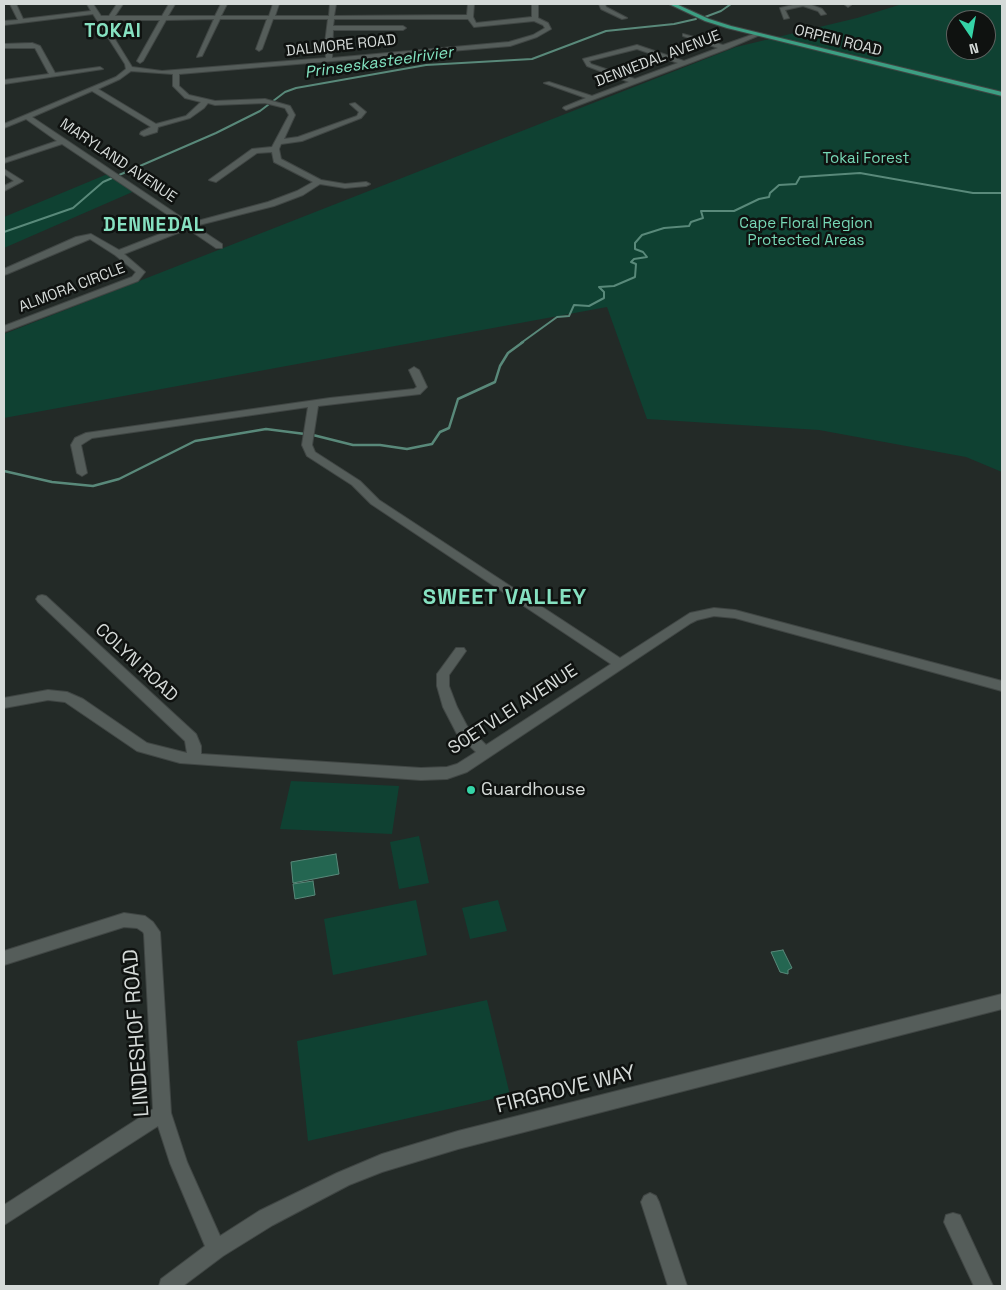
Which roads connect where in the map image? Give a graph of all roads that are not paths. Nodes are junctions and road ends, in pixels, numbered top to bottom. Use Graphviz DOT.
graph roads {
  1 [pos="12,4"];
  2 [pos="90,4"];
  3 [pos="120,4"];
  4 [pos="172,4"];
  5 [pos="224,4"];
  6 [pos="276,4"];
  7 [pos="333,4"];
  8 [pos="471,4"];
  9 [pos="535,4"];
  10 [pos="602,4"];
  11 [pos="672,4"];
  12 [pos="803,4"];
  13 [pos="405,14"];
  14 [pos="823,14"];
  15 [pos="97,15"];
  16 [pos="164,17"];
  17 [pos="218,17"];
  18 [pos="271,17"];
  19 [pos="331,17"];
  20 [pos="470,17"];
  21 [pos="111,18"];
  22 [pos="624,18"];
  23 [pos="786,18"];
  24 [pos="535,19"];
  25 [pos="22,22"];
  26 [pos="4,23"];
  27 [pos="330,28"];
  28 [pos="759,34"];
  29 [pos="685,35"];
  30 [pos="4,46"];
  31 [pos="725,48"];
  32 [pos="259,49"];
  33 [pos="199,56"];
  34 [pos="329,60"];
  35 [pos="140,61"];
  36 [pos="685,63"];
  37 [pos="100,69"];
  38 [pos="129,69"];
  39 [pos="176,72"];
  40 [pos="53,76"];
  41 [pos="4,82"];
  42 [pos="636,82"];
  43 [pos="548,83"];
  44 [pos="93,89"];
  45 [pos="1002,94"];
  46 [pos="593,98"];
  47 [pos="205,102"];
  48 [pos="353,104"];
  49 [pos="566,108"];
  50 [pos="27,117"];
  51 [pos="4,126"];
  52 [pos="155,126"];
  53 [pos="144,134"];
  54 [pos="63,140"];
  55 [pos="277,145"];
  56 [pos="4,160"];
  57 [pos="4,171"];
  58 [pos="214,180"];
  59 [pos="319,182"];
  60 [pos="366,184"];
  61 [pos="4,189"];
  62 [pos="189,225"];
  63 [pos="219,246"];
  64 [pos="118,253"];
  65 [pos="4,272"];
  66 [pos="4,329"];
  67 [pos="414,370"];
  68 [pos="313,404"];
  69 [pos="82,473"];
  70 [pos="42,599"];
  71 [pos="460,651"];
  72 [pos="620,664"];
  73 [pos="1002,686"];
  74 [pos="4,703"];
  75 [pos="485,753"];
  76 [pos="194,759"];
  77 [pos="4,958"];
  78 [pos="1002,1002"];
  79 [pos="162,1113"];
  80 [pos="650,1202"];
  81 [pos="4,1216"];
  82 [pos="953,1222"];
  83 [pos="216,1249"];
  84 [pos="168,1286"];
  85 [pos="678,1286"];
  86 [pos="984,1286"];
  1 -- 25 [label="street"];
  2 -- 15 [label="street"];
  3 -- 21 [label="street"];
  4 -- 16 [label="street"];
  5 -- 17 [label="street"];
  6 -- 18 [label="street"];
  7 -- 19 [label="street"];
  8 -- 20 [label="street"];
  9 -- 24 [label="street, DALMORE ROAD"];
  10 -- 22 [label="street"];
  11 -- 28 [label="main road, ORPEN ROAD"];
  12 -- 14 [label="street"];
  12 -- 23 [label="street"];
  13 -- 19 [label="street"];
  13 -- 20 [label="street"];
  13 -- 27 [label="street"];
  15 -- 21 [label="street"];
  15 -- 25 [label="street"];
  15 -- 38 [label="street"];
  16 -- 17 [label="street"];
  16 -- 21 [label="street"];
  16 -- 35 [label="street"];
  17 -- 18 [label="street"];
  17 -- 33 [label="street"];
  18 -- 19 [label="street"];
  18 -- 32 [label="street"];
  19 -- 27 [label="street"];
  20 -- 24 [label="street"];
  24 -- 34 [label="street, DALMORE ROAD"];
  25 -- 26 [label="street"];
  27 -- 34 [label="street"];
  28 -- 31 [label="street, DENNEDAL AVENUE"];
  28 -- 45 [label="main road, ORPEN ROAD"];
  29 -- 31 [label="street"];
  30 -- 40 [label="street"];
  31 -- 36 [label="street, DENNEDAL AVENUE"];
  34 -- 39 [label="street, DALMORE ROAD"];
  36 -- 42 [label="street, DENNEDAL AVENUE"];
  36 -- 42 [label="street"];
  37 -- 40 [label="street"];
  38 -- 39 [label="street, DALMORE ROAD"];
  38 -- 44 [label="street"];
  39 -- 47 [label="street"];
  40 -- 41 [label="street"];
  42 -- 46 [label="street, DENNEDAL AVENUE"];
  43 -- 46 [label="street"];
  44 -- 50 [label="street"];
  44 -- 52 [label="street"];
  46 -- 49 [label="street, DENNEDAL AVENUE"];
  47 -- 52 [label="street"];
  47 -- 55 [label="street"];
  48 -- 55 [label="street"];
  50 -- 51 [label="street"];
  50 -- 54 [label="street, MARYLAND AVENUE"];
  52 -- 53 [label="street"];
  54 -- 56 [label="street"];
  54 -- 62 [label="street, MARYLAND AVENUE"];
  55 -- 58 [label="street"];
  55 -- 59 [label="street"];
  57 -- 61 [label="street"];
  59 -- 60 [label="street"];
  59 -- 62 [label="street"];
  62 -- 63 [label="street, MARYLAND AVENUE"];
  62 -- 64 [label="street"];
  64 -- 65 [label="street, ALMORA CIRCLE"];
  64 -- 66 [label="street, ALMORA CIRCLE"];
  67 -- 68 [label="street"];
  68 -- 69 [label="street"];
  68 -- 72 [label="street"];
  70 -- 76 [label="street, COLYN ROAD"];
  71 -- 75 [label="street"];
  72 -- 73 [label="street, SOETVLEI AVENUE"];
  72 -- 75 [label="street, SOETVLEI AVENUE"];
  74 -- 76 [label="street, SOETVLEI AVENUE"];
  75 -- 76 [label="street, SOETVLEI AVENUE"];
  77 -- 79 [label="street, LINDESHOF ROAD"];
  78 -- 83 [label="street, FIRGROVE WAY"];
  79 -- 81 [label="street"];
  79 -- 83 [label="street, LINDESHOF ROAD"];
  80 -- 85 [label="street"];
  82 -- 86 [label="street"];
  83 -- 84 [label="street, FIRGROVE WAY"];
}
